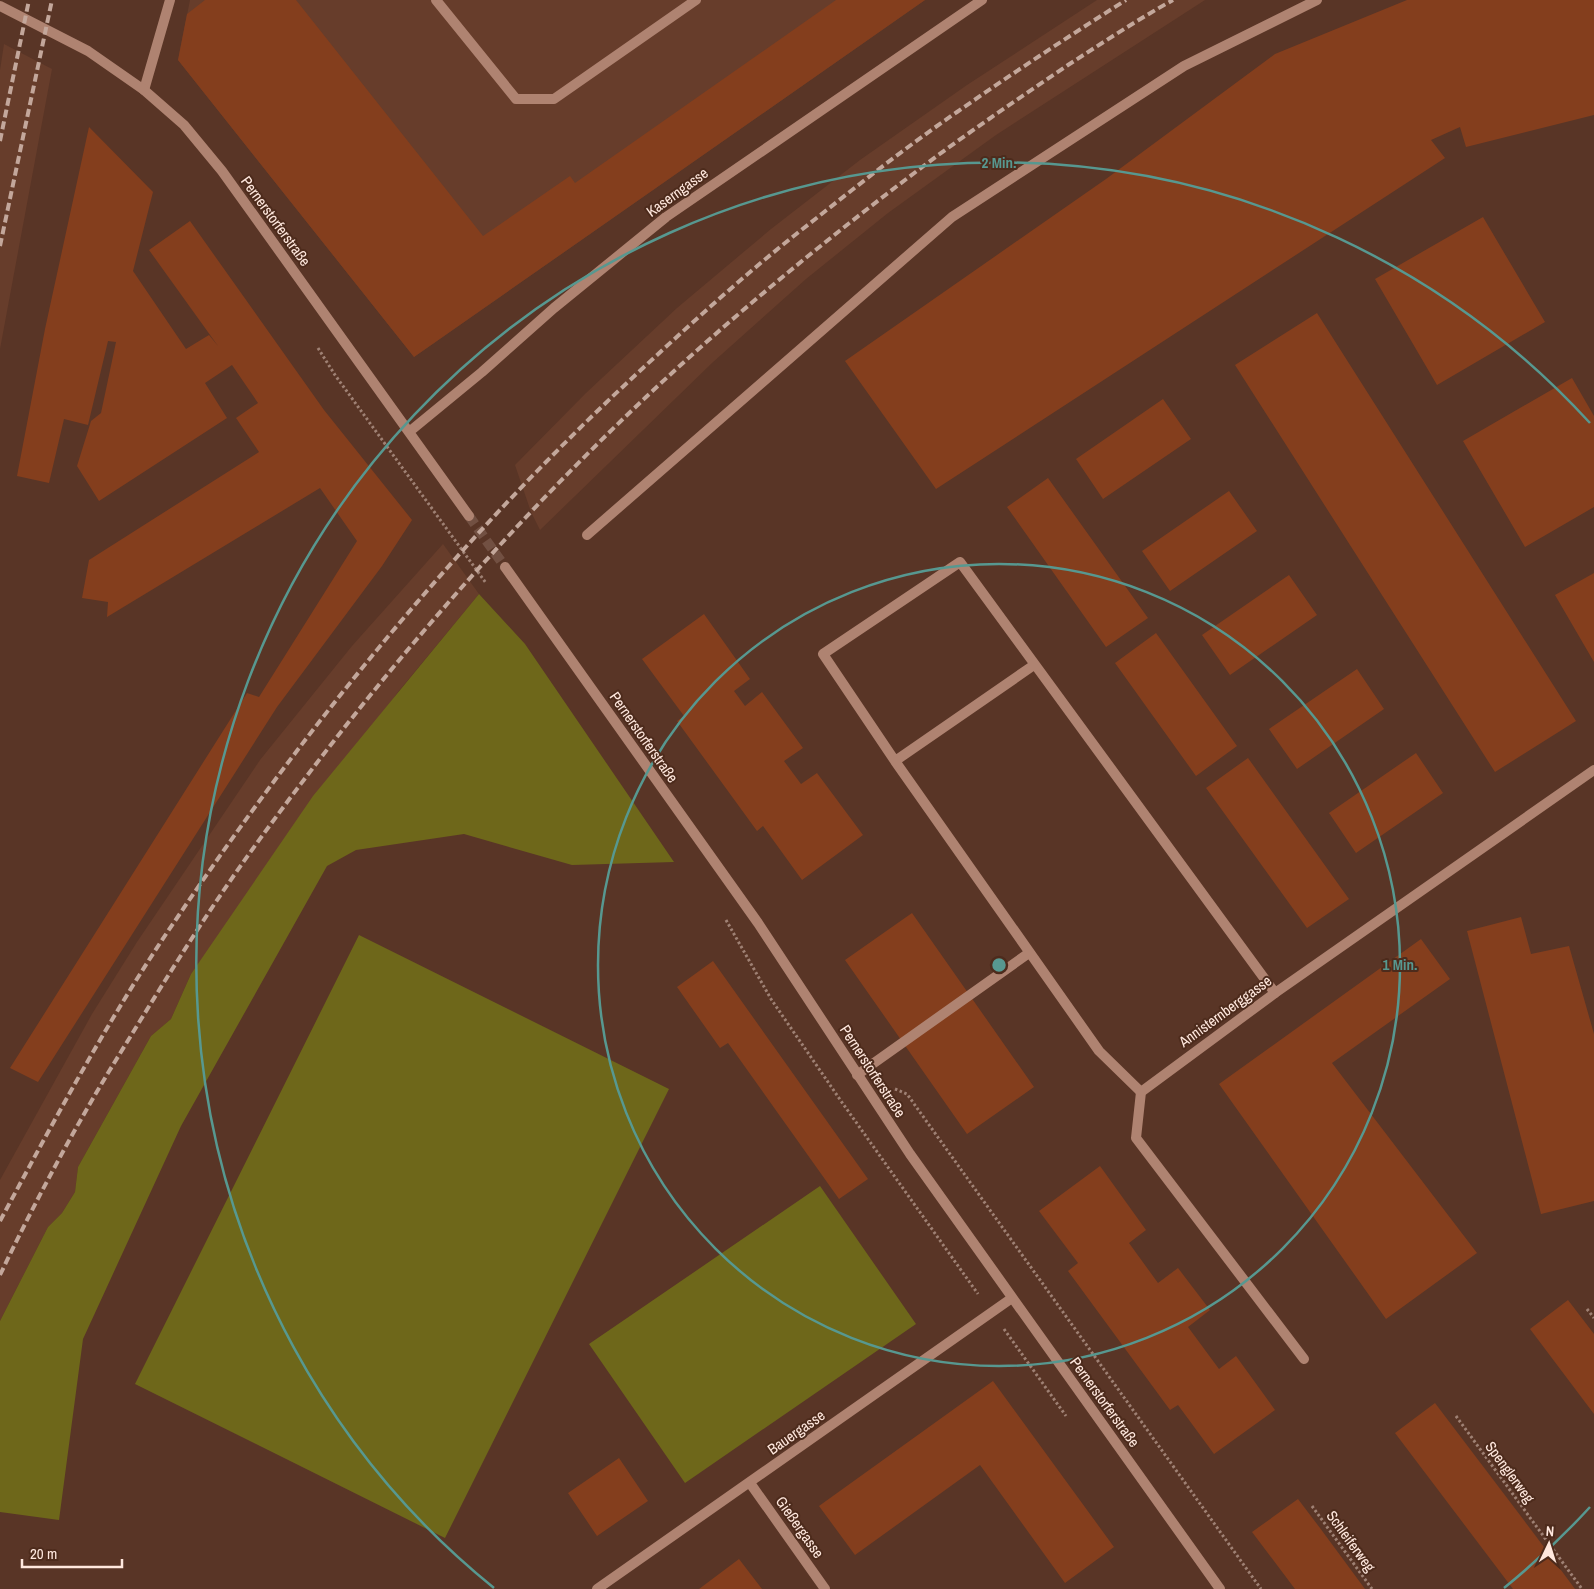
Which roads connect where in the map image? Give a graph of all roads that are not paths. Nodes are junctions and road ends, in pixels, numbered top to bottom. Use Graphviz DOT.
graph roads {
  1 [pos="170,0"];
  2 [pos="436,0"];
  3 [pos="696,0"];
  4 [pos="982,0"];
  5 [pos="1316,0"];
  6 [pos="0,6"];
  7 [pos="144,90"];
  8 [pos="409,432"];
  9 [pos="469,516"];
  10 [pos="586,535"];
  11 [pos="505,567"];
  12 [pos="1034,666"];
  13 [pos="894,761"];
  14 [pos="1594,770"];
  15 [pos="1029,953"];
  16 [pos="1275,993"];
  17 [pos="857,1075"];
  18 [pos="1141,1092"];
  19 [pos="1012,1298"];
  20 [pos="1304,1359"];
  21 [pos="750,1483"];
  22 [pos="597,1589"];
  23 [pos="825,1589"];
  24 [pos="1220,1589"];
  1 -- 7 [label="street"];
  2 -- 3 [label="street"];
  4 -- 8 [label="street, Kaserngasse"];
  5 -- 10 [label="street"];
  6 -- 7 [label="street, Pernerstorferstraße"];
  7 -- 8 [label="street, Pernerstorferstraße"];
  8 -- 9 [label="street, Pernerstorferstraße"];
  11 -- 17 [label="street, Pernerstorferstraße"];
  12 -- 13 [label="street"];
  12 -- 13 [label="street"];
  12 -- 16 [label="street"];
  13 -- 15 [label="street"];
  14 -- 16 [label="street, Annisternberggasse"];
  15 -- 17 [label="street"];
  15 -- 18 [label="street"];
  16 -- 18 [label="street, Annisternberggasse"];
  17 -- 19 [label="street, Pernerstorferstraße"];
  18 -- 20 [label="street"];
  19 -- 21 [label="street, Bauergasse"];
  19 -- 24 [label="street, Pernerstorferstraße"];
  21 -- 22 [label="street, Bauergasse"];
  21 -- 23 [label="street, Gießergasse"];
}
